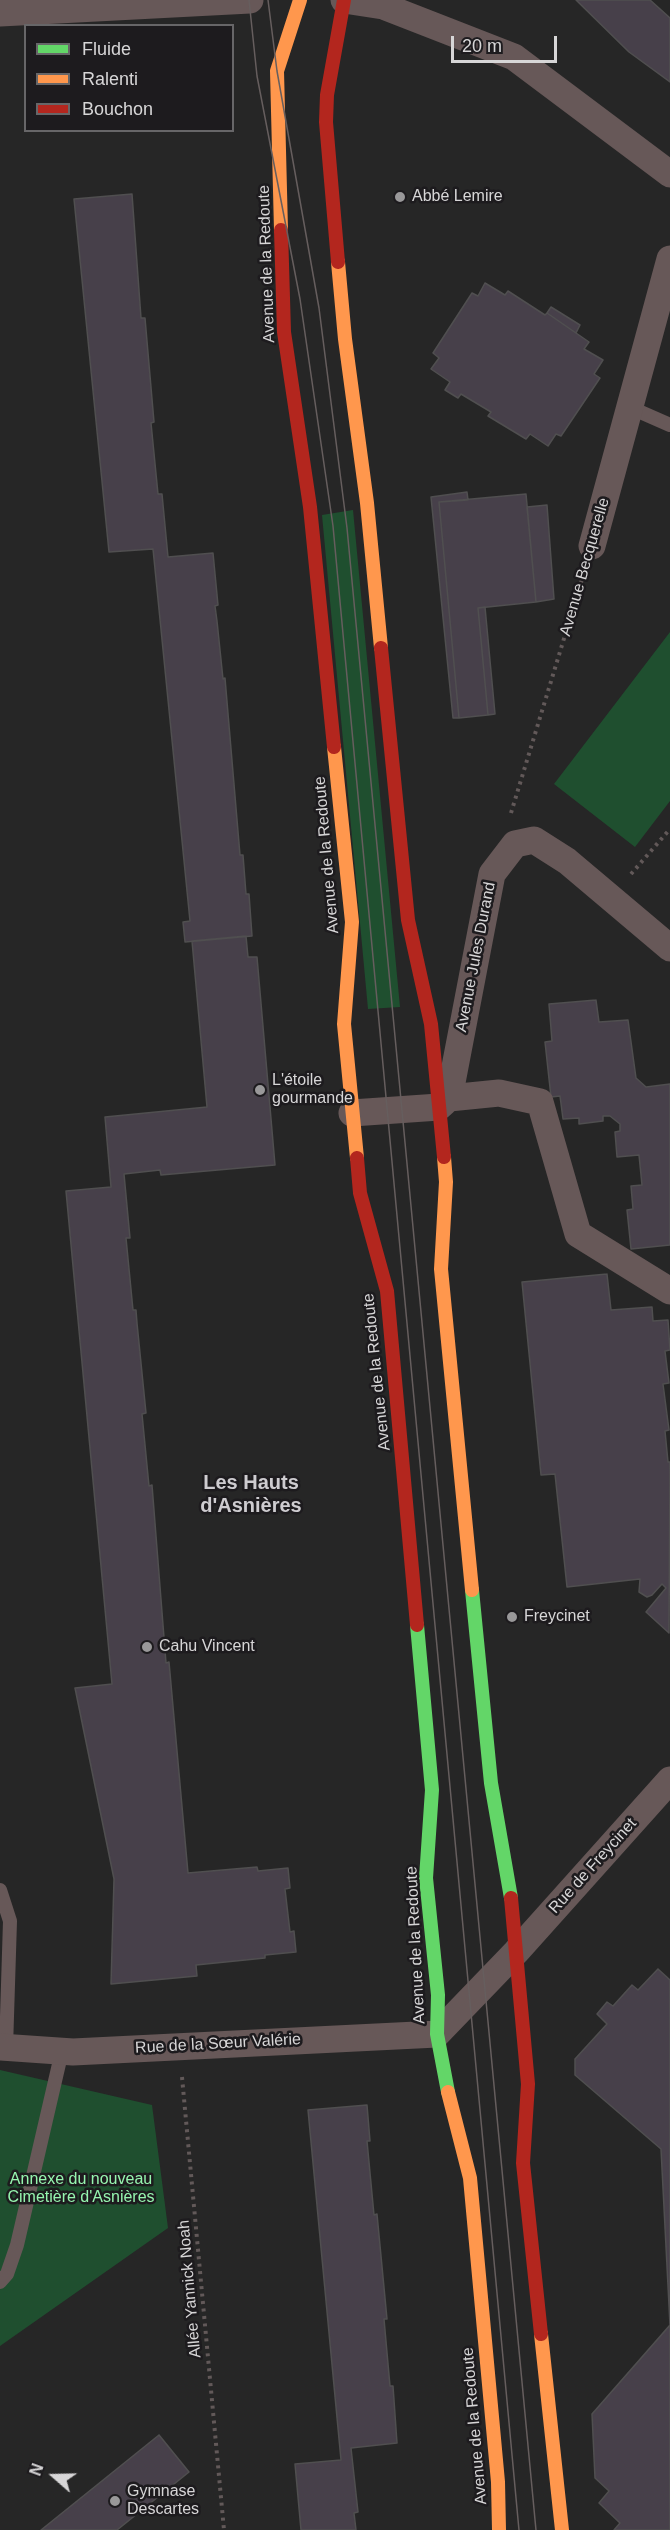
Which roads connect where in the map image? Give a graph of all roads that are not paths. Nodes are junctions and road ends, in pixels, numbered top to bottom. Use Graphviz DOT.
graph roads {
  1 [pos="250,0"];
  2 [pos="300,0"];
  3 [pos="344,0"];
  4 [pos="0,13"];
  5 [pos="670,174"];
  6 [pos="670,259"];
  7 [pos="630,407"];
  8 [pos="670,425"];
  9 [pos="592,546"];
  10 [pos="670,948"];
  11 [pos="444,1103"];
  12 [pos="352,1113"];
  13 [pos="670,1291"];
  14 [pos="670,1780"];
  15 [pos="0,1890"];
  16 [pos="516,1952"];
  17 [pos="437,2034"];
  18 [pos="3,2048"];
  19 [pos="62,2051"];
  20 [pos="0,2282"];
  21 [pos="499,2530"];
  22 [pos="562,2530"];
  1 -- 4 [label="street"];
  2 -- 12 [label="main road, Avenue de la Redoute"];
  3 -- 5 [label="street"];
  3 -- 11 [label="main road"];
  6 -- 7 [label="street, Avenue Becquerelle"];
  7 -- 8 [label="lane"];
  7 -- 9 [label="street, Avenue Becquerelle"];
  10 -- 11 [label="street, Avenue Jules Durand"];
  11 -- 12 [label="street"];
  11 -- 13 [label="street"];
  11 -- 16 [label="main road"];
  12 -- 17 [label="main road, Avenue de la Redoute"];
  14 -- 16 [label="street, Rue de Freycinet"];
  15 -- 18 [label="lane"];
  16 -- 17 [label="street, Rue de Freycinet"];
  16 -- 22 [label="main road"];
  17 -- 19 [label="street, Rue de la Sœur Valérie"];
  17 -- 21 [label="main road, Avenue de la Redoute"];
  18 -- 19 [label="street, Rue de la Sœur Valérie"];
  19 -- 20 [label="lane"];
}
